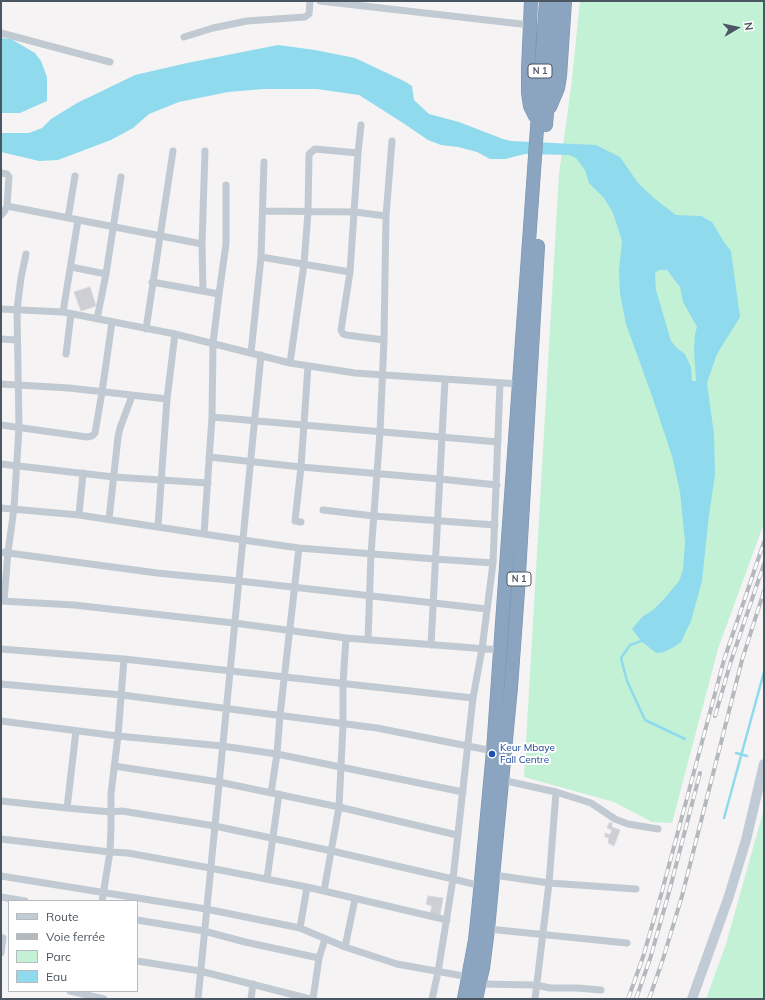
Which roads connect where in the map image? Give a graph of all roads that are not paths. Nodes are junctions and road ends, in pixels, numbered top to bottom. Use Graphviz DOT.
graph roads {
  1 [pos="310,1"];
  2 [pos="320,1"];
  3 [pos="532,1"];
  4 [pos="546,1"];
  5 [pos="556,1"];
  6 [pos="566,1"];
  7 [pos="530,25"];
  8 [pos="1,33"];
  9 [pos="184,37"];
  10 [pos="110,62"];
  11 [pos="542,118"];
  12 [pos="361,125"];
  13 [pos="392,141"];
  14 [pos="173,151"];
  15 [pos="205,151"];
  16 [pos="358,153"];
  17 [pos="539,158"];
  18 [pos="264,162"];
  19 [pos="1,173"];
  20 [pos="75,176"];
  21 [pos="121,177"];
  22 [pos="226,185"];
  23 [pos="7,206"];
  24 [pos="263,211"];
  25 [pos="308,212"];
  26 [pos="355,212"];
  27 [pos="1,215"];
  28 [pos="386,216"];
  29 [pos="68,218"];
  30 [pos="78,220"];
  31 [pos="113,226"];
  32 [pos="159,236"];
  33 [pos="202,244"];
  34 [pos="26,254"];
  35 [pos="261,257"];
  36 [pos="304,264"];
  37 [pos="71,267"];
  38 [pos="350,272"];
  39 [pos="106,274"];
  40 [pos="152,282"];
  41 [pos="203,291"];
  42 [pos="218,294"];
  43 [pos="1,309"];
  44 [pos="17,309"];
  45 [pos="67,313"];
  46 [pos="97,319"];
  47 [pos="112,322"];
  48 [pos="146,329"];
  49 [pos="175,334"];
  50 [pos="1,339"];
  51 [pos="17,340"];
  52 [pos="384,340"];
  53 [pos="213,343"];
  54 [pos="251,352"];
  55 [pos="66,354"];
  56 [pos="261,355"];
  57 [pos="290,363"];
  58 [pos="308,366"];
  59 [pos="382,376"];
  60 [pos="445,380"];
  61 [pos="500,383"];
  62 [pos="1,384"];
  63 [pos="520,384"];
  64 [pos="18,386"];
  65 [pos="102,392"];
  66 [pos="132,396"];
  67 [pos="167,399"];
  68 [pos="212,417"];
  69 [pos="254,420"];
  70 [pos="1,425"];
  71 [pos="304,425"];
  72 [pos="20,427"];
  73 [pos="380,432"];
  74 [pos="442,437"];
  75 [pos="498,442"];
  76 [pos="209,457"];
  77 [pos="250,461"];
  78 [pos="1,464"];
  79 [pos="17,465"];
  80 [pos="301,467"];
  81 [pos="83,473"];
  82 [pos="377,474"];
  83 [pos="114,477"];
  84 [pos="440,479"];
  85 [pos="162,480"];
  86 [pos="208,483"];
  87 [pos="497,485"];
  88 [pos="1,508"];
  89 [pos="14,508"];
  90 [pos="323,510"];
  91 [pos="79,515"];
  92 [pos="374,516"];
  93 [pos="109,519"];
  94 [pos="438,520"];
  95 [pos="301,522"];
  96 [pos="494,525"];
  97 [pos="158,526"];
  98 [pos="204,534"];
  99 [pos="243,540"];
  100 [pos="299,548"];
  101 [pos="5,552"];
  102 [pos="371,554"];
  103 [pos="435,559"];
  104 [pos="493,563"];
  105 [pos="239,581"];
  106 [pos="295,588"];
  107 [pos="370,596"];
  108 [pos="2,601"];
  109 [pos="433,602"];
  110 [pos="487,609"];
  111 [pos="234,623"];
  112 [pos="290,631"];
  113 [pos="346,638"];
  114 [pos="368,640"];
  115 [pos="431,645"];
  116 [pos="1,649"];
  117 [pos="482,649"];
  118 [pos="500,650"];
  119 [pos="124,658"];
  120 [pos="230,670"];
  121 [pos="285,676"];
  122 [pos="343,683"];
  123 [pos="1,684"];
  124 [pos="122,695"];
  125 [pos="473,698"];
  126 [pos="226,709"];
  127 [pos="280,715"];
  128 [pos="1,721"];
  129 [pos="343,725"];
  130 [pos="76,730"];
  131 [pos="118,736"];
  132 [pos="222,746"];
  133 [pos="467,746"];
  134 [pos="493,751"];
  135 [pos="277,754"];
  136 [pos="764,764"];
  137 [pos="114,766"];
  138 [pos="341,766"];
  139 [pos="502,780"];
  140 [pos="219,782"];
  141 [pos="463,792"];
  142 [pos="556,792"];
  143 [pos="271,793"];
  144 [pos="279,794"];
  145 [pos="1,801"];
  146 [pos="339,807"];
  147 [pos="67,808"];
  148 [pos="110,812"];
  149 [pos="214,826"];
  150 [pos="658,829"];
  151 [pos="457,834"];
  152 [pos="272,838"];
  153 [pos="1,839"];
  154 [pos="332,851"];
  155 [pos="110,852"];
  156 [pos="210,868"];
  157 [pos="494,875"];
  158 [pos="1,876"];
  159 [pos="267,879"];
  160 [pos="453,879"];
  161 [pos="549,883"];
  162 [pos="481,886"];
  163 [pos="307,887"];
  164 [pos="636,889"];
  165 [pos="104,892"];
  166 [pos="324,892"];
  167 [pos="1,897"];
  168 [pos="355,899"];
  169 [pos="19,900"];
  170 [pos="102,900"];
  171 [pos="206,909"];
  172 [pos="138,920"];
  173 [pos="447,920"];
  174 [pos="300,928"];
  175 [pos="488,929"];
  176 [pos="204,931"];
  177 [pos="542,935"];
  178 [pos="4,938"];
  179 [pos="325,939"];
  180 [pos="627,943"];
  181 [pos="345,947"];
  182 [pos="1,953"];
  183 [pos="319,958"];
  184 [pos="138,961"];
  185 [pos="200,972"];
  186 [pos="438,972"];
  187 [pos="474,980"];
  188 [pos="253,984"];
  189 [pos="536,985"];
  190 [pos="601,990"];
  191 [pos="74,992"];
  192 [pos="85,995"];
  193 [pos="104,999"];
  194 [pos="198,999"];
  195 [pos="251,999"];
  196 [pos="311,999"];
  197 [pos="432,999"];
  198 [pos="464,999"];
  199 [pos="476,999"];
  200 [pos="535,999"];
  201 [pos="692,999"];
  1 -- 9 [label="street"];
  2 -- 7 [label="street"];
  3 -- 7 [label="highway"];
  4 -- 11 [label="highway, N 1"];
  5 -- 11 [label="highway, N 1"];
  6 -- 11 [label="highway"];
  7 -- 11 [label="highway"];
  8 -- 10 [label="street"];
  11 -- 17 [label="highway, N 1"];
  12 -- 16 [label="street"];
  13 -- 28 [label="street"];
  14 -- 32 [label="street"];
  15 -- 33 [label="street"];
  16 -- 25 [label="street"];
  16 -- 26 [label="street"];
  17 -- 63 [label="highway, N 1"];
  17 -- 139 [label="highway, N 1"];
  18 -- 24 [label="street"];
  19 -- 23 [label="street"];
  20 -- 29 [label="street"];
  21 -- 31 [label="street"];
  22 -- 42 [label="street"];
  23 -- 27 [label="street"];
  23 -- 29 [label="street"];
  24 -- 25 [label="street"];
  24 -- 35 [label="street"];
  25 -- 26 [label="street"];
  25 -- 36 [label="street"];
  26 -- 28 [label="street"];
  26 -- 38 [label="street"];
  28 -- 52 [label="street"];
  29 -- 30 [label="street"];
  30 -- 31 [label="street"];
  30 -- 37 [label="street"];
  31 -- 32 [label="street"];
  31 -- 39 [label="street"];
  32 -- 33 [label="street"];
  32 -- 40 [label="street"];
  33 -- 41 [label="street"];
  34 -- 44 [label="street"];
  35 -- 36 [label="street"];
  35 -- 54 [label="street"];
  36 -- 38 [label="street"];
  36 -- 57 [label="street"];
  37 -- 39 [label="street"];
  37 -- 45 [label="street"];
  38 -- 52 [label="street"];
  39 -- 46 [label="street"];
  40 -- 41 [label="street"];
  40 -- 48 [label="street"];
  41 -- 42 [label="street"];
  42 -- 53 [label="street"];
  43 -- 44 [label="street"];
  44 -- 45 [label="street"];
  44 -- 51 [label="street"];
  45 -- 46 [label="street"];
  45 -- 55 [label="street"];
  46 -- 47 [label="street"];
  47 -- 48 [label="street"];
  47 -- 65 [label="street"];
  48 -- 49 [label="street"];
  49 -- 53 [label="street"];
  49 -- 67 [label="street"];
  50 -- 51 [label="street"];
  51 -- 64 [label="street"];
  52 -- 59 [label="street"];
  53 -- 54 [label="street"];
  53 -- 68 [label="street"];
  54 -- 56 [label="street"];
  56 -- 57 [label="street"];
  56 -- 69 [label="street"];
  57 -- 58 [label="street"];
  58 -- 59 [label="street"];
  58 -- 71 [label="street"];
  59 -- 60 [label="street"];
  59 -- 73 [label="street"];
  60 -- 61 [label="street"];
  60 -- 74 [label="street"];
  61 -- 63 [label="street"];
  61 -- 75 [label="street"];
  62 -- 64 [label="street"];
  63 -- 118 [label="highway, N 1"];
  64 -- 65 [label="street"];
  64 -- 72 [label="street"];
  65 -- 66 [label="street"];
  65 -- 72 [label="street"];
  66 -- 67 [label="street"];
  66 -- 83 [label="street"];
  67 -- 85 [label="street"];
  68 -- 69 [label="street"];
  68 -- 76 [label="street"];
  69 -- 71 [label="street"];
  69 -- 77 [label="street"];
  70 -- 72 [label="street"];
  71 -- 73 [label="street"];
  71 -- 80 [label="street"];
  72 -- 79 [label="street"];
  73 -- 74 [label="street"];
  73 -- 82 [label="street"];
  74 -- 75 [label="street"];
  74 -- 84 [label="street"];
  75 -- 87 [label="street"];
  76 -- 77 [label="street"];
  76 -- 86 [label="street"];
  77 -- 80 [label="street"];
  77 -- 99 [label="street"];
  78 -- 79 [label="street"];
  79 -- 81 [label="street"];
  79 -- 89 [label="street"];
  80 -- 82 [label="street"];
  80 -- 95 [label="street"];
  81 -- 83 [label="street"];
  81 -- 91 [label="street"];
  82 -- 84 [label="street"];
  82 -- 92 [label="street"];
  83 -- 85 [label="street"];
  83 -- 93 [label="street"];
  84 -- 87 [label="street"];
  84 -- 94 [label="street"];
  85 -- 86 [label="street"];
  85 -- 97 [label="street"];
  86 -- 98 [label="street"];
  87 -- 96 [label="street"];
  88 -- 89 [label="street"];
  89 -- 91 [label="street"];
  89 -- 101 [label="street"];
  90 -- 92 [label="street"];
  91 -- 93 [label="street"];
  92 -- 94 [label="street"];
  92 -- 102 [label="street"];
  93 -- 97 [label="street"];
  94 -- 96 [label="street"];
  94 -- 103 [label="street"];
  96 -- 104 [label="street"];
  97 -- 98 [label="street"];
  98 -- 99 [label="street"];
  99 -- 100 [label="street"];
  99 -- 105 [label="street"];
  100 -- 102 [label="street"];
  100 -- 106 [label="street"];
  101 -- 105 [label="street"];
  101 -- 108 [label="street"];
  102 -- 103 [label="street"];
  102 -- 107 [label="street"];
  103 -- 104 [label="street"];
  103 -- 109 [label="street"];
  104 -- 110 [label="street"];
  105 -- 106 [label="street"];
  105 -- 111 [label="street"];
  106 -- 107 [label="street"];
  106 -- 112 [label="street"];
  107 -- 109 [label="street"];
  107 -- 114 [label="street"];
  108 -- 111 [label="street"];
  109 -- 110 [label="street"];
  109 -- 115 [label="street"];
  110 -- 117 [label="street"];
  111 -- 112 [label="street"];
  111 -- 120 [label="street"];
  112 -- 113 [label="street"];
  112 -- 121 [label="street"];
  113 -- 114 [label="street"];
  113 -- 122 [label="street"];
  114 -- 115 [label="street"];
  115 -- 117 [label="street"];
  116 -- 119 [label="street"];
  117 -- 118 [label="street"];
  117 -- 125 [label="street"];
  118 -- 134 [label="highway, N 1"];
  119 -- 120 [label="street"];
  119 -- 124 [label="street"];
  120 -- 121 [label="street"];
  120 -- 126 [label="street"];
  121 -- 122 [label="street"];
  121 -- 127 [label="street"];
  122 -- 125 [label="street"];
  122 -- 129 [label="street"];
  123 -- 124 [label="street"];
  124 -- 126 [label="street"];
  124 -- 131 [label="street"];
  125 -- 133 [label="street"];
  126 -- 127 [label="street"];
  126 -- 132 [label="street"];
  127 -- 129 [label="street"];
  127 -- 135 [label="street"];
  128 -- 130 [label="street"];
  129 -- 133 [label="street"];
  129 -- 138 [label="street"];
  130 -- 131 [label="street"];
  130 -- 147 [label="street"];
  131 -- 132 [label="street"];
  131 -- 137 [label="street"];
  132 -- 135 [label="street"];
  132 -- 140 [label="street"];
  133 -- 134 [label="street"];
  133 -- 141 [label="street"];
  134 -- 162 [label="highway, N 1"];
  135 -- 138 [label="street"];
  135 -- 143 [label="street"];
  136 -- 201 [label="street"];
  137 -- 140 [label="street"];
  137 -- 148 [label="street"];
  138 -- 141 [label="street"];
  138 -- 146 [label="street"];
  139 -- 142 [label="street"];
  139 -- 157 [label="highway, N 1"];
  140 -- 143 [label="street"];
  140 -- 149 [label="street"];
  141 -- 151 [label="street"];
  142 -- 150 [label="street"];
  142 -- 161 [label="street"];
  143 -- 144 [label="street"];
  144 -- 146 [label="street"];
  144 -- 152 [label="street"];
  145 -- 147 [label="street"];
  146 -- 151 [label="street"];
  146 -- 154 [label="street"];
  147 -- 148 [label="street"];
  148 -- 149 [label="street"];
  148 -- 155 [label="street"];
  149 -- 152 [label="street"];
  149 -- 156 [label="street"];
  151 -- 160 [label="street"];
  152 -- 154 [label="street"];
  152 -- 159 [label="street"];
  153 -- 155 [label="street"];
  154 -- 160 [label="street"];
  154 -- 166 [label="street"];
  155 -- 156 [label="street"];
  155 -- 165 [label="street"];
  156 -- 159 [label="street"];
  156 -- 171 [label="street"];
  157 -- 161 [label="street"];
  157 -- 175 [label="highway, N 1"];
  158 -- 165 [label="street"];
  159 -- 163 [label="street"];
  160 -- 162 [label="street"];
  160 -- 173 [label="street"];
  161 -- 164 [label="street"];
  161 -- 177 [label="street"];
  162 -- 187 [label="highway, N 1"];
  163 -- 166 [label="street"];
  163 -- 174 [label="street"];
  165 -- 170 [label="street"];
  165 -- 171 [label="street"];
  166 -- 168 [label="street"];
  167 -- 169 [label="street"];
  168 -- 173 [label="street"];
  168 -- 181 [label="street"];
  171 -- 174 [label="street"];
  171 -- 176 [label="street"];
  172 -- 176 [label="street"];
  173 -- 186 [label="street"];
  174 -- 179 [label="street"];
  175 -- 177 [label="street"];
  175 -- 187 [label="highway, N 1"];
  176 -- 183 [label="street"];
  176 -- 185 [label="street"];
  177 -- 180 [label="street"];
  177 -- 189 [label="street"];
  178 -- 182 [label="street"];
  179 -- 181 [label="street"];
  179 -- 183 [label="street"];
  181 -- 186 [label="street"];
  183 -- 196 [label="street"];
  184 -- 185 [label="street"];
  185 -- 188 [label="street"];
  185 -- 194 [label="street"];
  186 -- 187 [label="street"];
  186 -- 197 [label="street"];
  187 -- 189 [label="street"];
  187 -- 198 [label="highway, N 1"];
  187 -- 199 [label="highway, N 1"];
  188 -- 195 [label="street"];
  188 -- 196 [label="street"];
  189 -- 190 [label="street"];
  189 -- 200 [label="street"];
  191 -- 192 [label="street"];
  192 -- 193 [label="street"];
}
